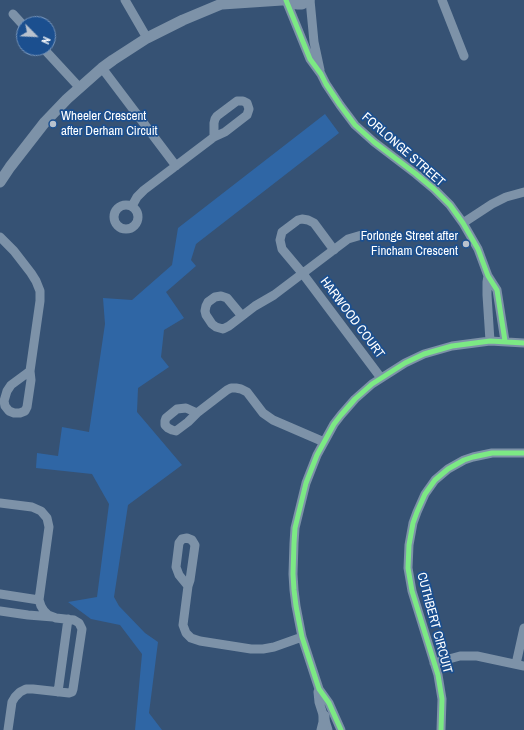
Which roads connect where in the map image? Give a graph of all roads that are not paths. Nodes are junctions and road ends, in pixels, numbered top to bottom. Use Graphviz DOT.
graph roads {
  1 [pos="125,0"];
  2 [pos="282,0"];
  3 [pos="286,0"];
  4 [pos="309,0"];
  5 [pos="442,0"];
  6 [pos="224,2"];
  7 [pos="13,14"];
  8 [pos="16,17"];
  9 [pos="147,38"];
  10 [pos="51,56"];
  11 [pos="464,56"];
  12 [pos="102,68"];
  13 [pos="321,74"];
  14 [pos="79,88"];
  15 [pos="214,137"];
  16 [pos="176,166"];
  17 [pos="0,182"];
  18 [pos="524,192"];
  19 [pos="132,206"];
  20 [pos="463,223"];
  21 [pos="364,234"];
  22 [pos="0,237"];
  23 [pos="334,250"];
  24 [pos="303,274"];
  25 [pos="488,276"];
  26 [pos="242,316"];
  27 [pos="490,341"];
  28 [pos="505,341"];
  29 [pos="524,343"];
  30 [pos="30,371"];
  31 [pos="381,378"];
  32 [pos="197,413"];
  33 [pos="324,442"];
  34 [pos="524,453"];
  35 [pos="0,503"];
  36 [pos="188,586"];
  37 [pos="0,594"];
  38 [pos="39,600"];
  39 [pos="0,612"];
  40 [pos="56,618"];
  41 [pos="68,619"];
  42 [pos="524,628"];
  43 [pos="302,637"];
  44 [pos="434,663"];
  45 [pos="520,665"];
  46 [pos="319,689"];
  47 [pos="58,692"];
  48 [pos="324,716"];
  49 [pos="8,730"];
  50 [pos="322,730"];
  51 [pos="328,730"];
  52 [pos="341,730"];
  53 [pos="441,730"];
  1 -- 9 [label="street"];
  2 -- 6 [label="street"];
  3 -- 4 [label="street"];
  3 -- 13 [label="street, FORLONGE STREET"];
  4 -- 13 [label="street, FORLONGE STREET"];
  5 -- 11 [label="street"];
  6 -- 9 [label="street"];
  7 -- 8 [label="street"];
  9 -- 12 [label="street"];
  10 -- 14 [label="street"];
  12 -- 14 [label="street"];
  12 -- 16 [label="street"];
  13 -- 20 [label="street, FORLONGE STREET"];
  14 -- 17 [label="street"];
  15 -- 16 [label="street"];
  16 -- 19 [label="street"];
  18 -- 20 [label="street"];
  20 -- 25 [label="street, FORLONGE STREET"];
  21 -- 23 [label="street, HARWOOD COURT"];
  22 -- 30 [label="street"];
  23 -- 24 [label="street, HARWOOD COURT"];
  23 -- 24 [label="street, HARWOOD COURT"];
  24 -- 26 [label="street, HARWOOD COURT"];
  24 -- 31 [label="street, HARWOOD COURT"];
  25 -- 27 [label="street, FORLONGE STREET"];
  25 -- 28 [label="street, FORLONGE STREET"];
  27 -- 28 [label="street"];
  27 -- 31 [label="street"];
  28 -- 29 [label="street"];
  31 -- 33 [label="street"];
  32 -- 33 [label="street"];
  33 -- 43 [label="street"];
  34 -- 44 [label="street, CUTHBERT CIRCUIT"];
  35 -- 38 [label="street"];
  36 -- 43 [label="street"];
  37 -- 38 [label="street"];
  38 -- 40 [label="street"];
  39 -- 40 [label="street"];
  40 -- 41 [label="street"];
  41 -- 47 [label="street"];
  41 -- 47 [label="street"];
  42 -- 45 [label="street"];
  43 -- 46 [label="street"];
  44 -- 45 [label="street, CUTHBERT CIRCUIT"];
  44 -- 53 [label="street, CUTHBERT CIRCUIT"];
  46 -- 48 [label="street"];
  46 -- 52 [label="street"];
  47 -- 49 [label="street"];
  48 -- 50 [label="street"];
  48 -- 51 [label="street"];
}
